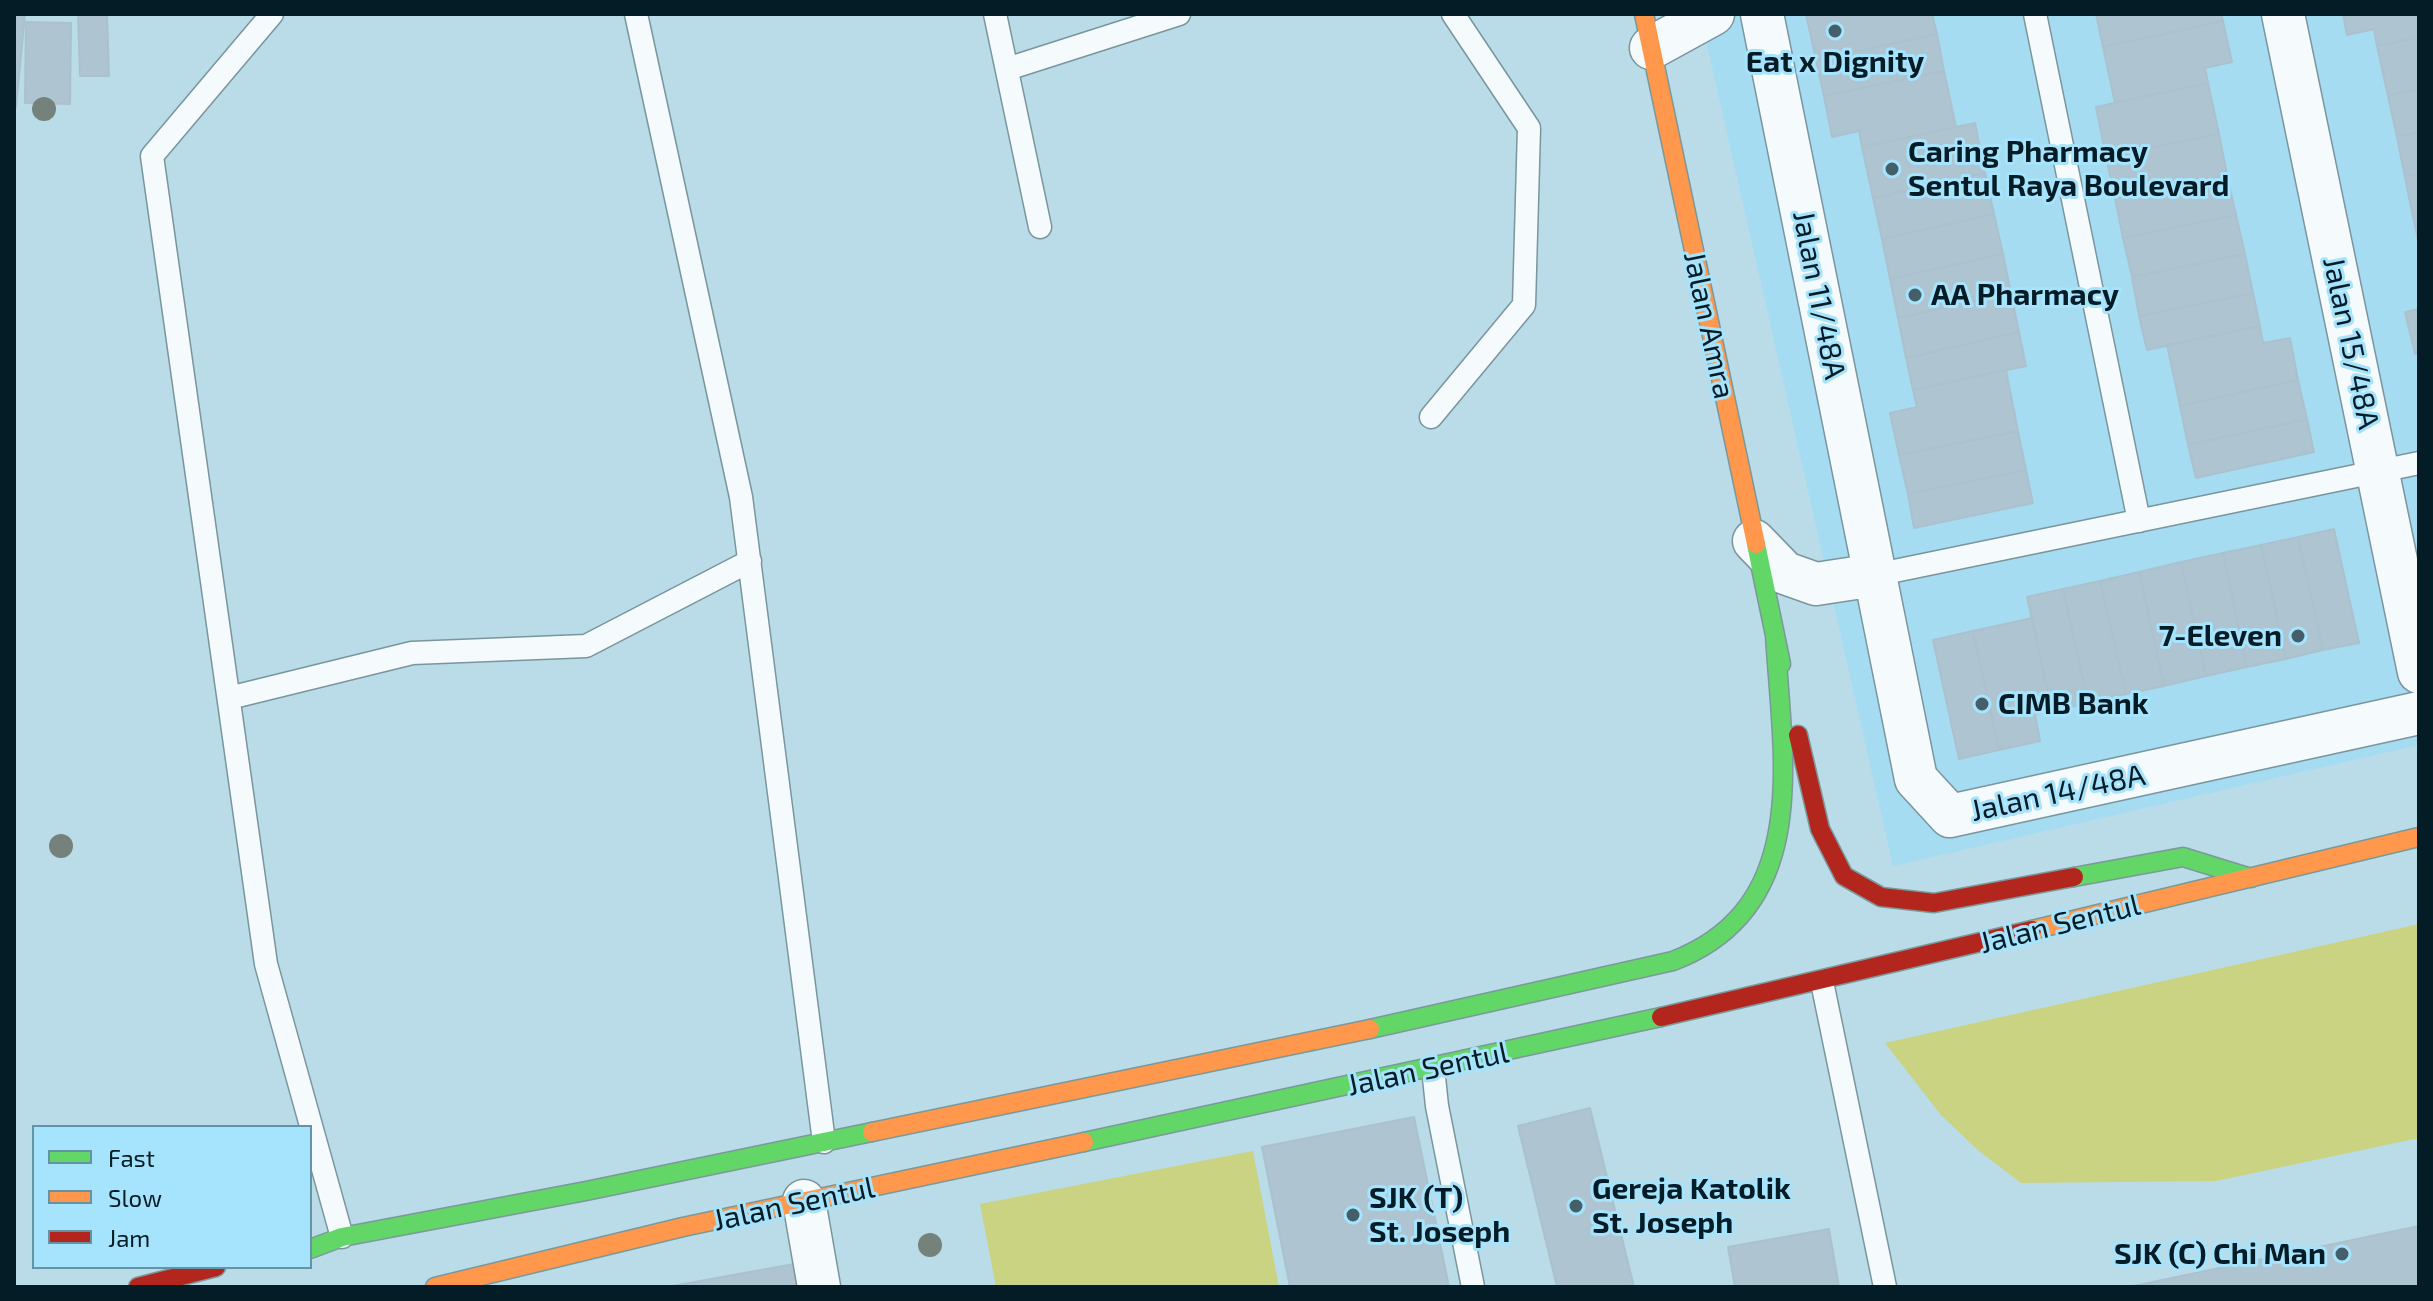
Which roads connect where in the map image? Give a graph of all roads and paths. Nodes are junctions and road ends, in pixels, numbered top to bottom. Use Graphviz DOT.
graph roads {
  1 [pos="272,14"];
  2 [pos="636,14"];
  3 [pos="995,14"];
  4 [pos="1179,14"];
  5 [pos="1453,14"];
  6 [pos="1713,14"];
  7 [pos="1762,14"];
  8 [pos="2035,14"];
  9 [pos="2283,14"];
  10 [pos="1647,25"];
  11 [pos="1007,69"];
  12 [pos="1040,227"];
  13 [pos="1431,417"];
  14 [pos="2419,463"];
  15 [pos="2378,472"];
  16 [pos="2139,521"];
  17 [pos="1754,541"];
  18 [pos="750,561"];
  19 [pos="1875,575"];
  20 [pos="1775,635"];
  21 [pos="2419,672"];
  22 [pos="229,698"];
  23 [pos="2419,713"];
  24 [pos="2419,837"];
  25 [pos="2251,878"];
  26 [pos="1822,982"];
  27 [pos="1433,1068"];
  28 [pos="311,1125"];
  29 [pos="312,1129"];
  30 [pos="824,1142"];
  31 [pos="804,1201"];
  32 [pos="342,1237"];
  33 [pos="312,1248"];
  34 [pos="208,1269"];
  35 [pos="138,1287"];
  36 [pos="435,1287"];
  37 [pos="819,1287"];
  38 [pos="1473,1287"];
  39 [pos="1885,1287"];
  1 -- 22 [label="lane"];
  2 -- 18 [label="lane"];
  3 -- 11 [label="lane"];
  4 -- 11 [label="lane"];
  5 -- 13 [label="lane"];
  6 -- 10 [label="street"];
  7 -- 19 [label="street, Jalan 11/48A"];
  8 -- 16 [label="lane"];
  9 -- 15 [label="street, Jalan 15/48A"];
  10 -- 17 [label="main road, Jalan Amra"];
  11 -- 12 [label="lane"];
  14 -- 15 [label="lane"];
  15 -- 16 [label="lane"];
  15 -- 21 [label="street, Jalan 15/48A"];
  16 -- 19 [label="lane"];
  17 -- 19 [label="street"];
  17 -- 20 [label="main road, Jalan Amra"];
  18 -- 22 [label="lane"];
  18 -- 30 [label="lane"];
  19 -- 23 [label="street, Jalan 14/48A"];
  20 -- 25 [label="main road"];
  20 -- 30 [label="main road, Jalan Sentul"];
  22 -- 28 [label="lane"];
  24 -- 25 [label="main road, Jalan Sentul"];
  25 -- 26 [label="main road, Jalan Sentul"];
  26 -- 27 [label="main road, Jalan Sentul"];
  26 -- 39 [label="lane"];
  27 -- 31 [label="main road, Jalan Sentul"];
  27 -- 38 [label="lane"];
  29 -- 32 [label="lane"];
  30 -- 32 [label="main road, Jalan Sentul"];
  31 -- 36 [label="main road, Jalan Sentul"];
  31 -- 37 [label="street"];
  32 -- 33 [label="main road, Jalan Sentul"];
  34 -- 35 [label="main road"];
}
